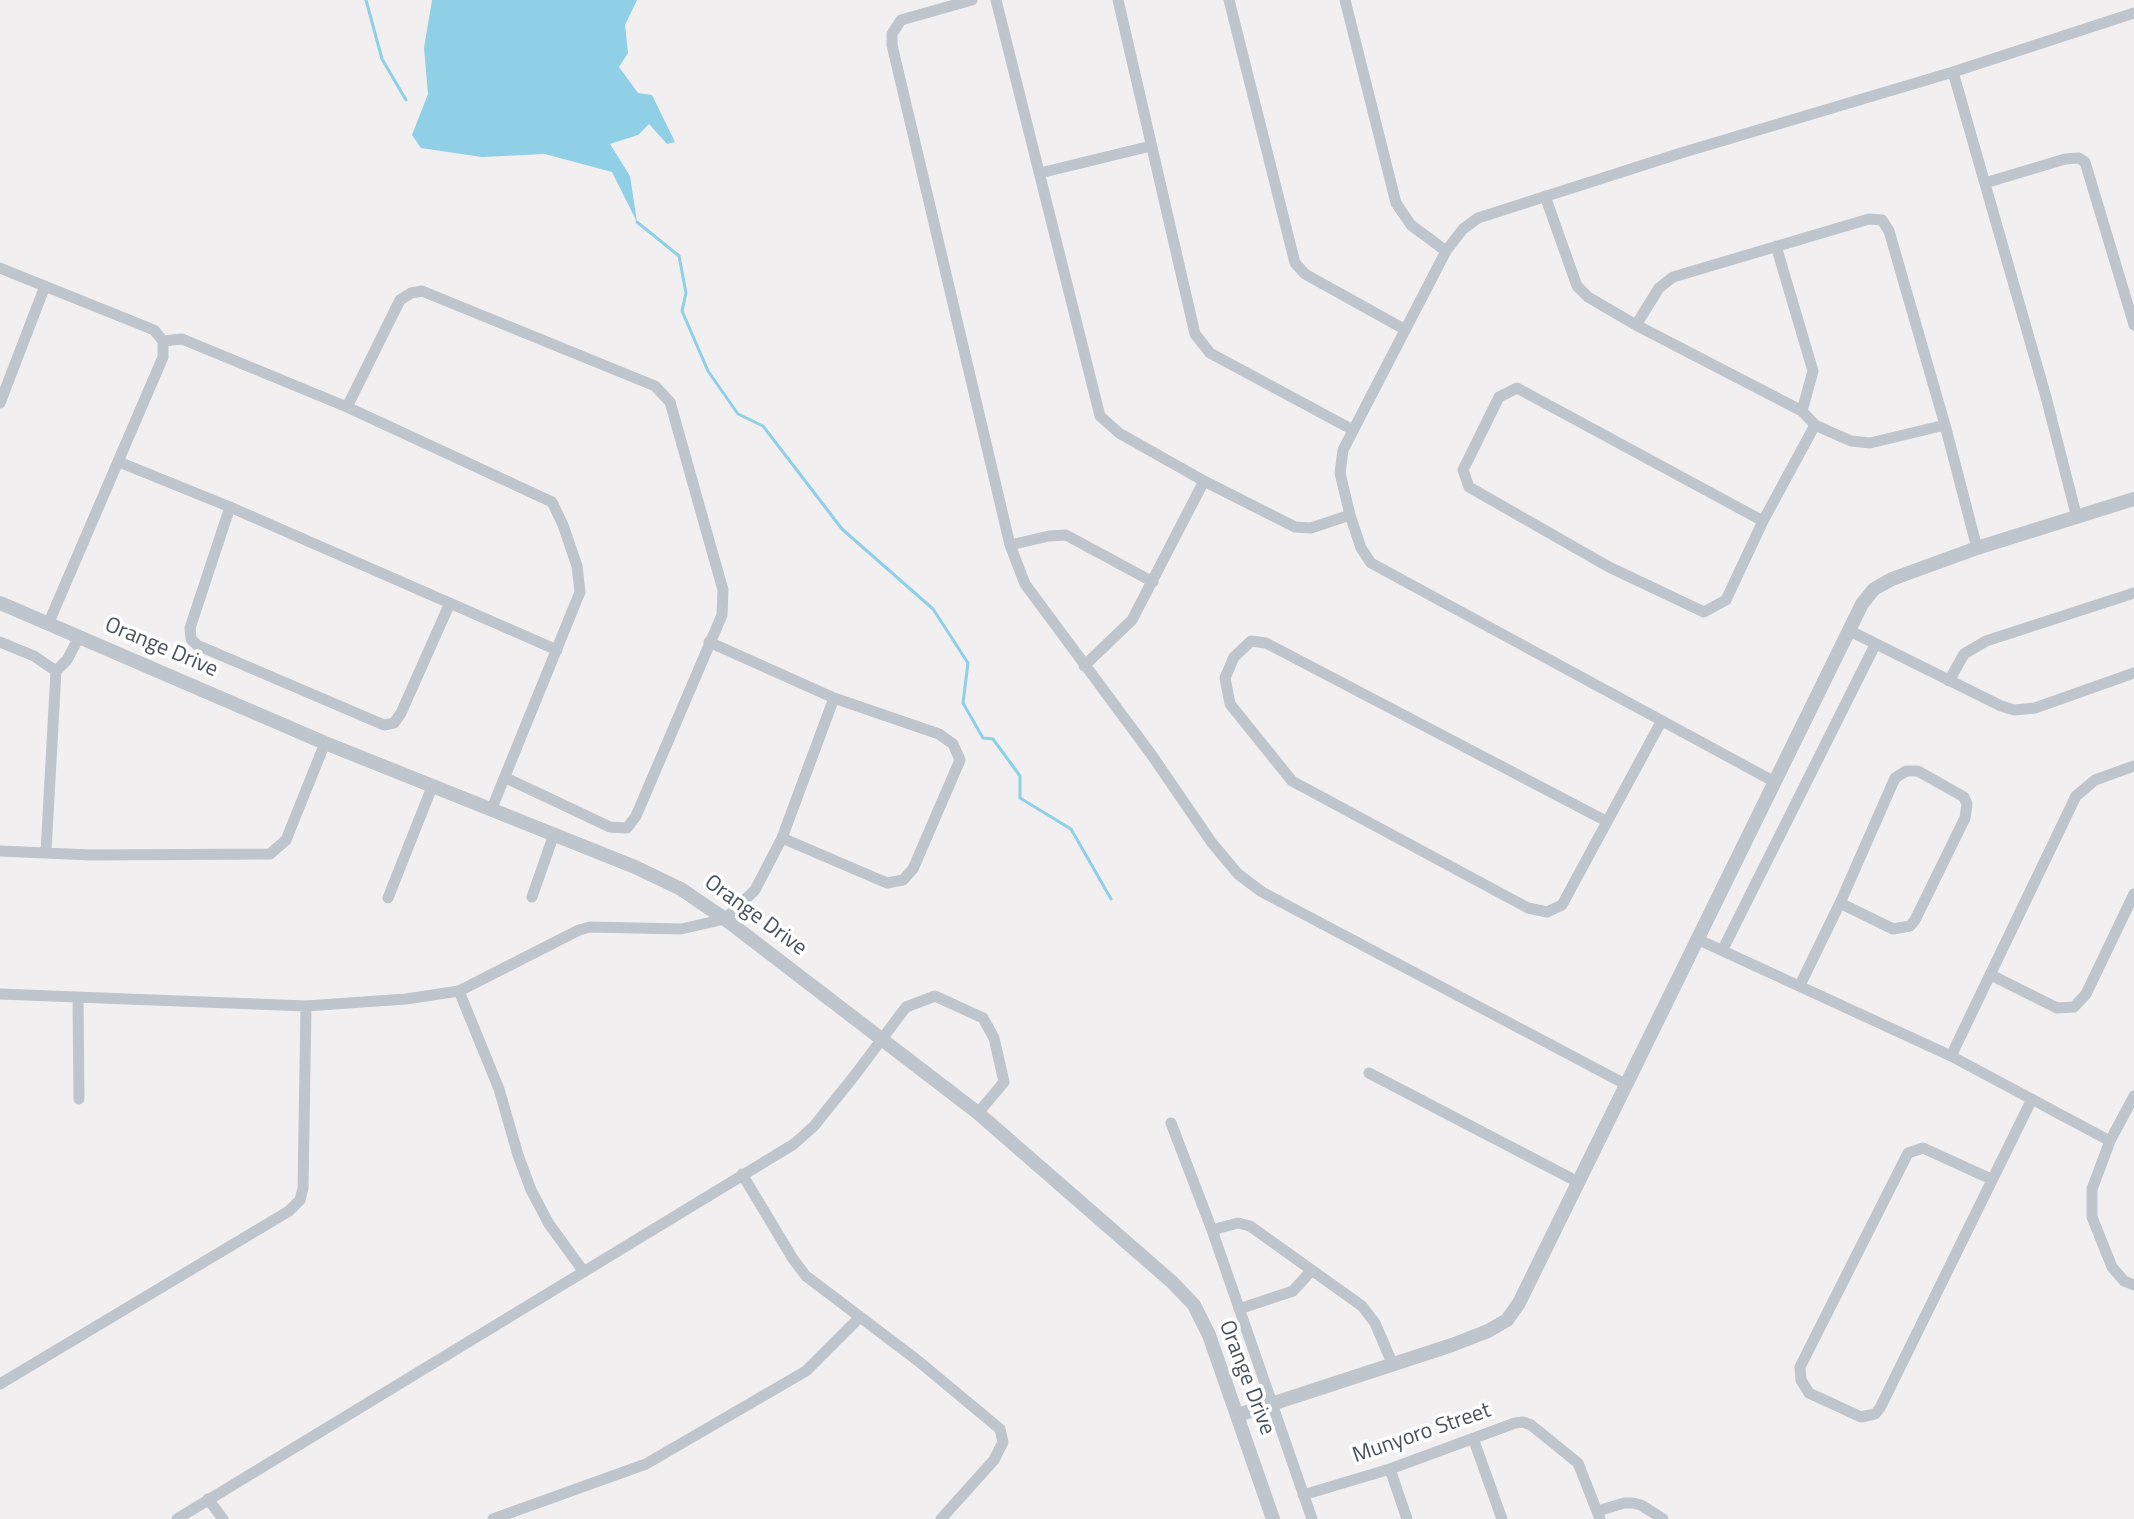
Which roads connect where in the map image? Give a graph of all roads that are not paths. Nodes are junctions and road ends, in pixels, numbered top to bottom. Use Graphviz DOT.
graph roads {
  1 [pos="972,0"];
  2 [pos="996,0"];
  3 [pos="1118,0"];
  4 [pos="1229,0"];
  5 [pos="1345,0"];
  6 [pos="2134,13"];
  7 [pos="1953,72"];
  8 [pos="1151,146"];
  9 [pos="1040,173"];
  10 [pos="1985,183"];
  11 [pos="1545,196"];
  12 [pos="1776,246"];
  13 [pos="1446,251"];
  14 [pos="0,268"];
  15 [pos="45,286"];
  16 [pos="1636,325"];
  17 [pos="2134,325"];
  18 [pos="1404,329"];
  19 [pos="163,341"];
  20 [pos="0,403"];
  21 [pos="347,407"];
  22 [pos="1802,411"];
  23 [pos="1815,425"];
  24 [pos="1945,425"];
  25 [pos="1353,430"];
  26 [pos="119,462"];
  27 [pos="1204,481"];
  28 [pos="2134,499"];
  29 [pos="230,507"];
  30 [pos="1350,515"];
  31 [pos="2077,518"];
  32 [pos="1763,521"];
  33 [pos="1010,545"];
  34 [pos="1977,548"];
  35 [pos="1153,582"];
  36 [pos="2134,593"];
  37 [pos="0,603"];
  38 [pos="450,603"];
  39 [pos="49,622"];
  40 [pos="1848,630"];
  41 [pos="79,637"];
  42 [pos="0,642"];
  43 [pos="709,642"];
  44 [pos="1875,645"];
  45 [pos="557,650"];
  46 [pos="1084,666"];
  47 [pos="56,671"];
  48 [pos="2134,673"];
  49 [pos="1949,681"];
  50 [pos="834,698"];
  51 [pos="1661,722"];
  52 [pos="325,743"];
  53 [pos="2134,766"];
  54 [pos="506,778"];
  55 [pos="1773,781"];
  56 [pos="432,787"];
  57 [pos="492,808"];
  58 [pos="1606,821"];
  59 [pos="554,834"];
  60 [pos="782,838"];
  61 [pos="0,851"];
  62 [pos="46,852"];
  63 [pos="2134,894"];
  64 [pos="532,897"];
  65 [pos="388,898"];
  66 [pos="1840,903"];
  67 [pos="725,919"];
  68 [pos="1697,939"];
  69 [pos="1723,949"];
  70 [pos="1991,975"];
  71 [pos="1800,985"];
  72 [pos="459,991"];
  73 [pos="0,994"];
  74 [pos="78,998"];
  75 [pos="306,1006"];
  76 [pos="880,1039"];
  77 [pos="1951,1056"];
  78 [pos="1369,1073"];
  79 [pos="1625,1084"];
  80 [pos="2134,1096"];
  81 [pos="79,1099"];
  82 [pos="2032,1099"];
  83 [pos="978,1113"];
  84 [pos="1171,1123"];
  85 [pos="2110,1141"];
  86 [pos="742,1174"];
  87 [pos="1991,1179"];
  88 [pos="1578,1182"];
  89 [pos="1212,1230"];
  90 [pos="1311,1271"];
  91 [pos="584,1272"];
  92 [pos="2134,1285"];
  93 [pos="1239,1309"];
  94 [pos="860,1317"];
  95 [pos="1393,1365"];
  96 [pos="0,1384"];
  97 [pos="1271,1404"];
  98 [pos="1238,1415"];
  99 [pos="1473,1438"];
  100 [pos="1390,1469"];
  101 [pos="1303,1495"];
  102 [pos="208,1499"];
  103 [pos="1599,1515"];
  104 [pos="177,1519"];
  105 [pos="223,1519"];
  106 [pos="493,1519"];
  107 [pos="941,1519"];
  108 [pos="1273,1519"];
  109 [pos="1312,1519"];
  110 [pos="1407,1519"];
  111 [pos="1502,1519"];
  112 [pos="1663,1519"];
  1 -- 33 [label="street"];
  2 -- 9 [label="street"];
  3 -- 8 [label="street"];
  4 -- 18 [label="street"];
  5 -- 13 [label="street"];
  6 -- 7 [label="street"];
  7 -- 10 [label="street"];
  7 -- 11 [label="street"];
  8 -- 9 [label="street"];
  8 -- 25 [label="street"];
  9 -- 27 [label="street"];
  10 -- 17 [label="street"];
  10 -- 31 [label="street"];
  11 -- 13 [label="street"];
  11 -- 16 [label="street"];
  12 -- 16 [label="street"];
  12 -- 22 [label="street"];
  12 -- 24 [label="street"];
  13 -- 18 [label="street"];
  14 -- 15 [label="street"];
  15 -- 19 [label="street"];
  15 -- 20 [label="street"];
  16 -- 22 [label="street"];
  18 -- 25 [label="street"];
  19 -- 21 [label="street"];
  19 -- 26 [label="street"];
  21 -- 43 [label="street"];
  21 -- 45 [label="street"];
  22 -- 23 [label="street"];
  23 -- 24 [label="street"];
  23 -- 32 [label="street"];
  24 -- 34 [label="street"];
  25 -- 30 [label="street"];
  26 -- 29 [label="street"];
  26 -- 39 [label="street"];
  27 -- 30 [label="street"];
  27 -- 35 [label="street"];
  28 -- 31 [label="street"];
  29 -- 38 [label="street"];
  29 -- 38 [label="street"];
  30 -- 51 [label="street"];
  31 -- 34 [label="street"];
  32 -- 32 [label="street"];
  33 -- 35 [label="street"];
  33 -- 46 [label="street"];
  34 -- 40 [label="street"];
  35 -- 46 [label="street"];
  36 -- 49 [label="street"];
  37 -- 39 [label="street, Orange Drive"];
  38 -- 45 [label="street"];
  39 -- 41 [label="street, Orange Drive"];
  40 -- 44 [label="street"];
  40 -- 55 [label="street"];
  41 -- 47 [label="street"];
  41 -- 52 [label="street, Orange Drive"];
  42 -- 47 [label="street"];
  43 -- 50 [label="street"];
  43 -- 54 [label="street"];
  44 -- 49 [label="street"];
  44 -- 69 [label="street"];
  45 -- 54 [label="street"];
  46 -- 79 [label="street"];
  47 -- 62 [label="street"];
  48 -- 49 [label="street"];
  50 -- 60 [label="street"];
  50 -- 60 [label="street"];
  51 -- 55 [label="street"];
  51 -- 58 [label="street"];
  52 -- 56 [label="street, Orange Drive"];
  52 -- 62 [label="street"];
  53 -- 70 [label="street"];
  54 -- 57 [label="street"];
  55 -- 68 [label="street"];
  56 -- 57 [label="street, Orange Drive"];
  56 -- 65 [label="street"];
  57 -- 59 [label="street, Orange Drive"];
  58 -- 58 [label="street"];
  59 -- 64 [label="street"];
  59 -- 67 [label="street, Orange Drive"];
  60 -- 67 [label="street"];
  61 -- 62 [label="street"];
  63 -- 70 [label="street"];
  66 -- 66 [label="street"];
  66 -- 71 [label="street"];
  67 -- 72 [label="street"];
  67 -- 76 [label="street, Orange Drive"];
  68 -- 69 [label="street"];
  68 -- 79 [label="street"];
  69 -- 71 [label="street"];
  70 -- 77 [label="street"];
  71 -- 77 [label="street"];
  72 -- 75 [label="street"];
  72 -- 91 [label="street"];
  73 -- 74 [label="street"];
  74 -- 75 [label="street"];
  74 -- 81 [label="street"];
  75 -- 96 [label="street"];
  76 -- 83 [label="street, Orange Drive"];
  76 -- 83 [label="street"];
  76 -- 86 [label="street"];
  77 -- 82 [label="street"];
  78 -- 88 [label="street"];
  79 -- 88 [label="street"];
  80 -- 85 [label="street"];
  82 -- 85 [label="street"];
  82 -- 87 [label="street"];
  83 -- 98 [label="street, Orange Drive"];
  84 -- 89 [label="street"];
  85 -- 92 [label="street"];
  86 -- 91 [label="street"];
  86 -- 94 [label="street"];
  87 -- 87 [label="street"];
  88 -- 95 [label="street"];
  89 -- 90 [label="street"];
  89 -- 93 [label="street"];
  90 -- 93 [label="street"];
  90 -- 95 [label="street"];
  91 -- 102 [label="street"];
  93 -- 97 [label="street"];
  94 -- 106 [label="street"];
  94 -- 107 [label="street"];
  95 -- 97 [label="street"];
  97 -- 98 [label="street"];
  97 -- 101 [label="street"];
  98 -- 108 [label="street, Orange Drive"];
  99 -- 100 [label="street, Munyoro Street"];
  99 -- 103 [label="street, Munyoro Street"];
  99 -- 111 [label="street"];
  100 -- 101 [label="street, Munyoro Street"];
  100 -- 110 [label="street"];
  101 -- 109 [label="street"];
  102 -- 104 [label="street"];
  102 -- 105 [label="street"];
  103 -- 112 [label="street"];
}
